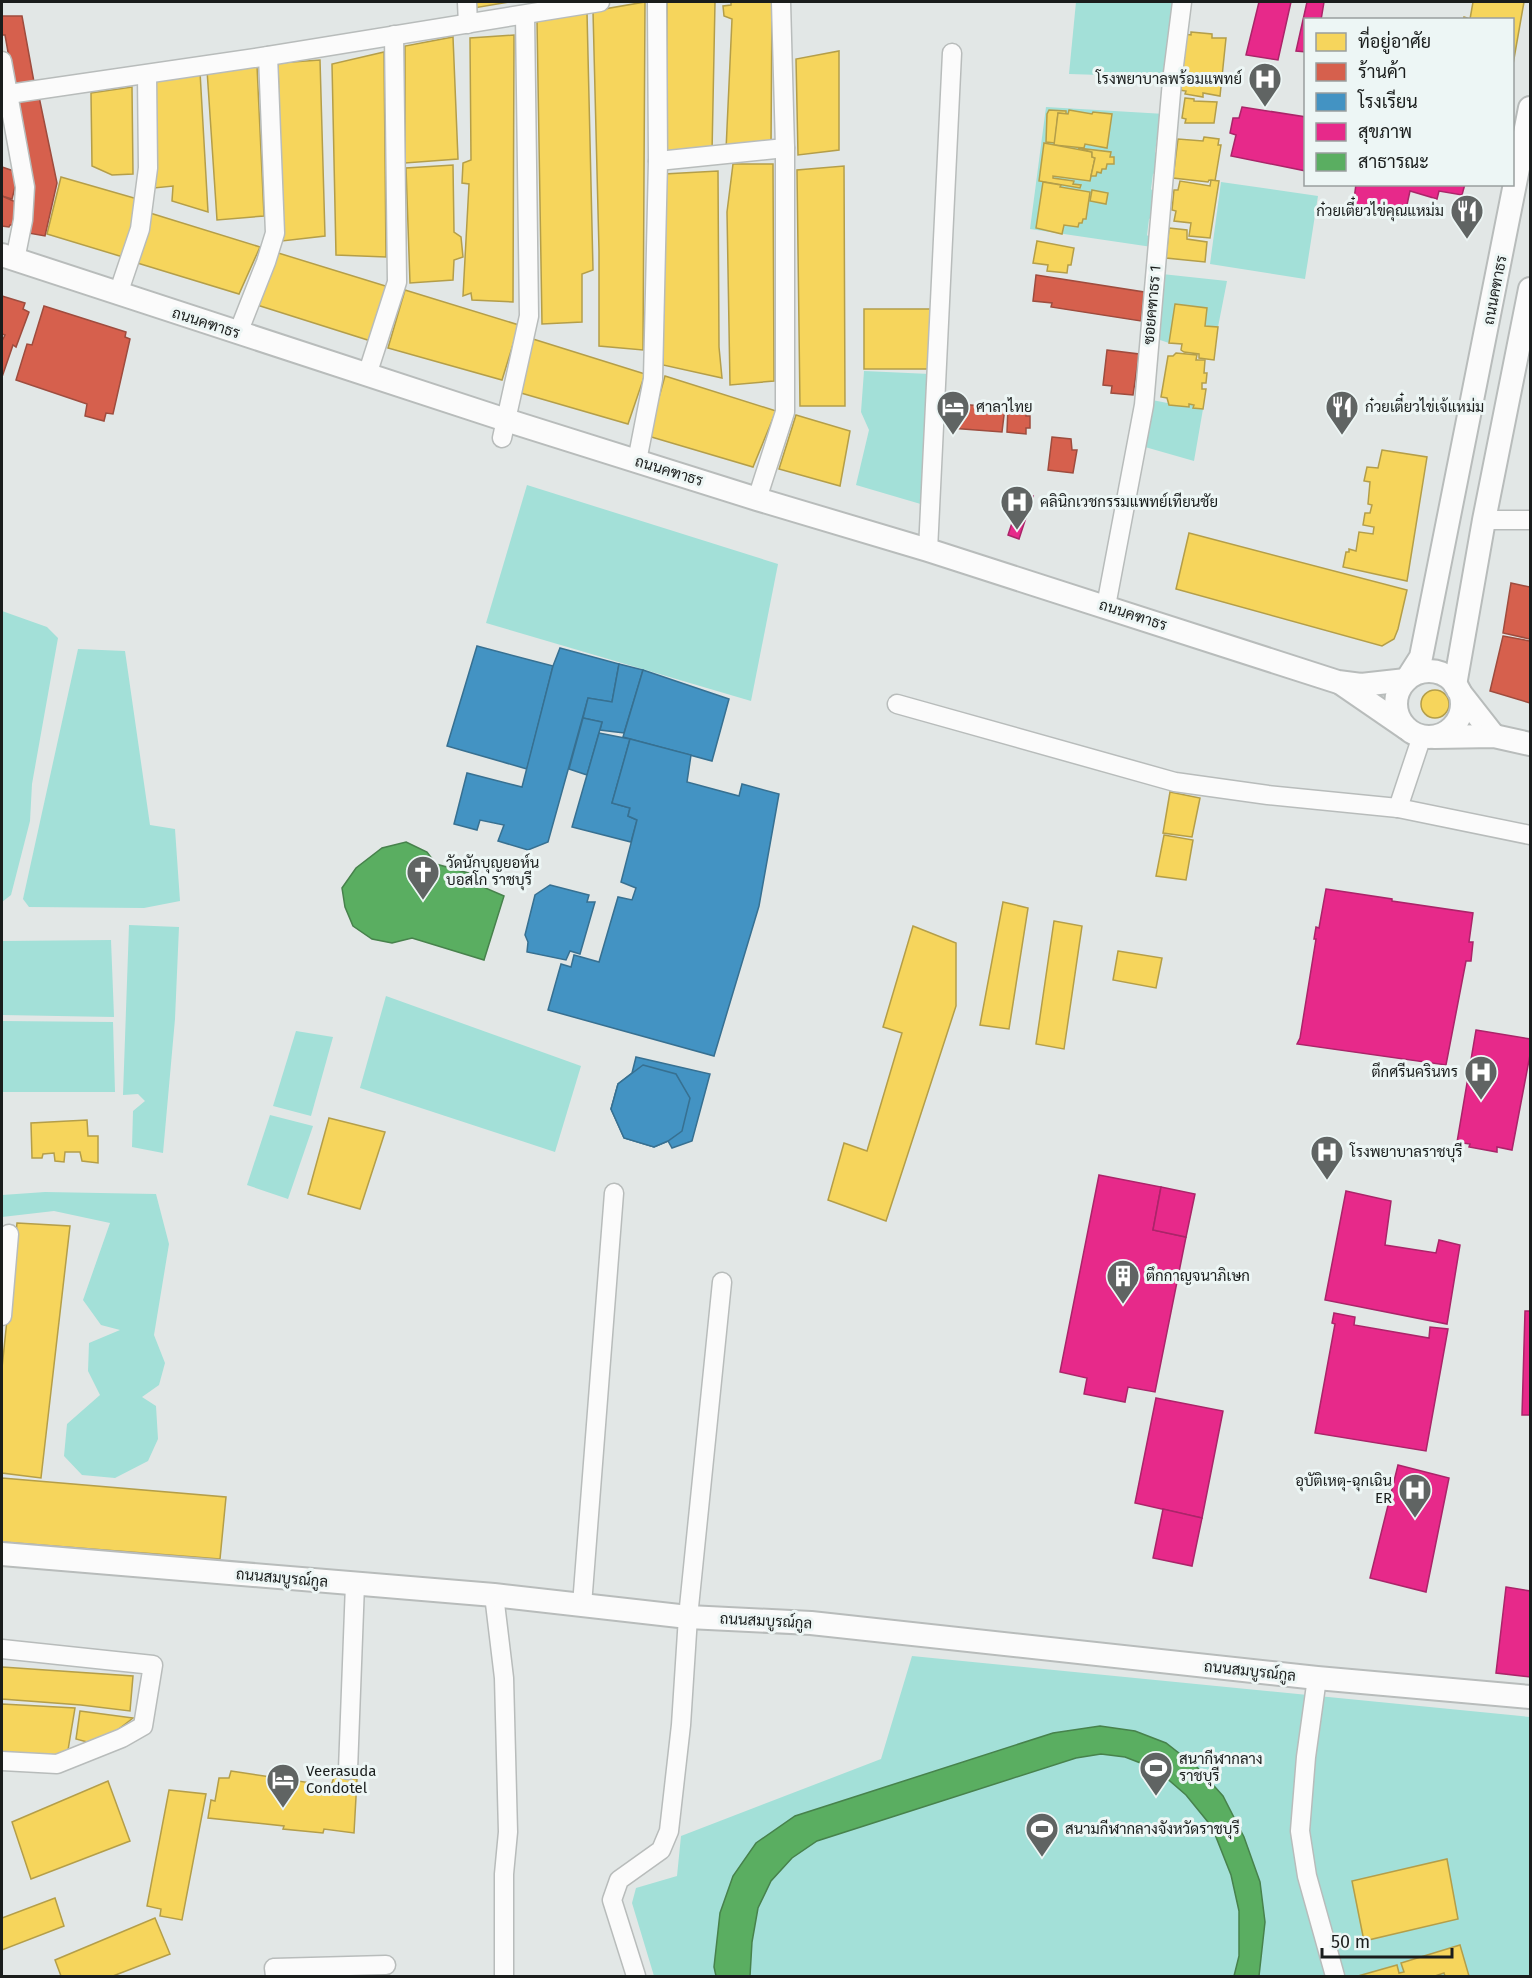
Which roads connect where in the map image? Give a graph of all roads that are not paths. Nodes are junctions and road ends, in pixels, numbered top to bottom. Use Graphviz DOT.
graph roads {
  1 [pos="467,2"];
  2 [pos="600,2"];
  3 [pos="657,2"];
  4 [pos="781,2"];
  5 [pos="1182,2"];
  6 [pos="525,15"];
  7 [pos="468,24"];
  8 [pos="394,35"];
  9 [pos="952,52"];
  10 [pos="268,56"];
  11 [pos="2,61"];
  12 [pos="147,75"];
  13 [pos="9,94"];
  14 [pos="1530,108"];
  15 [pos="785,148"];
  16 [pos="658,161"];
  17 [pos="8,257"];
  18 [pos="1530,289"];
  19 [pos="118,294"];
  20 [pos="238,333"];
  21 [pos="367,375"];
  22 [pos="504,429"];
  23 [pos="637,461"];
  24 [pos="757,499"];
  25 [pos="1484,520"];
  26 [pos="1530,520"];
  27 [pos="928,550"];
  28 [pos="1106,606"];
  29 [pos="1406,680"];
  30 [pos="1338,682"];
  31 [pos="1457,687"];
  32 [pos="897,704"];
  33 [pos="1421,734"];
  34 [pos="1494,736"];
  35 [pos="1530,744"];
  36 [pos="1398,808"];
  37 [pos="1530,835"];
  38 [pos="614,1193"];
  39 [pos="9,1234"];
  40 [pos="722,1282"];
  41 [pos="2,1316"];
  42 [pos="2,1554"];
  43 [pos="355,1584"];
  44 [pos="494,1595"];
  45 [pos="582,1605"];
  46 [pos="688,1617"];
  47 [pos="2,1649"];
  48 [pos="1317,1678"];
  49 [pos="1530,1697"];
  50 [pos="2,1761"];
  51 [pos="348,1770"];
  52 [pos="386,1965"];
  53 [pos="275,1977"];
  54 [pos="504,1977"];
  55 [pos="636,1977"];
  56 [pos="1335,1977"];
  1 -- 7 [label="street"];
  2 -- 6 [label="street"];
  3 -- 16 [label="street"];
  4 -- 15 [label="street"];
  5 -- 28 [label="street, ซอยคฑาธร 1"];
  6 -- 7 [label="street"];
  6 -- 22 [label="street"];
  7 -- 8 [label="street"];
  8 -- 10 [label="street"];
  8 -- 21 [label="street"];
  9 -- 27 [label="street"];
  10 -- 12 [label="street"];
  10 -- 20 [label="street"];
  11 -- 13 [label="street"];
  12 -- 13 [label="street"];
  12 -- 19 [label="street"];
  13 -- 17 [label="street"];
  14 -- 29 [label="street, ถนนคฑาธร"];
  15 -- 16 [label="street"];
  15 -- 24 [label="street"];
  16 -- 23 [label="street"];
  17 -- 19 [label="street, ถนนคฑาธร"];
  18 -- 25 [label="street"];
  19 -- 20 [label="street, ถนนคฑาธร"];
  20 -- 21 [label="street, ถนนคฑาธร"];
  21 -- 22 [label="street, ถนนคฑาธร"];
  22 -- 23 [label="street, ถนนคฑาธร"];
  23 -- 24 [label="street, ถนนคฑาธร"];
  24 -- 27 [label="street, ถนนคฑาธร"];
  25 -- 26 [label="street"];
  25 -- 31 [label="street"];
  27 -- 28 [label="street, ถนนคฑาธร"];
  28 -- 30 [label="street, ถนนคฑาธร"];
  29 -- 30 [label="street, ถนนคฑาธร"];
  29 -- 31 [label="street"];
  29 -- 33 [label="street"];
  30 -- 33 [label="street, ถนนคฑาธร"];
  31 -- 33 [label="street"];
  31 -- 34 [label="street"];
  32 -- 36 [label="street"];
  33 -- 34 [label="street"];
  33 -- 36 [label="street"];
  34 -- 35 [label="street"];
  36 -- 37 [label="street"];
  38 -- 45 [label="street"];
  39 -- 41 [label="street"];
  40 -- 46 [label="street"];
  42 -- 43 [label="street, ถนนสมบูรณ์กูล"];
  43 -- 44 [label="street, ถนนสมบูรณ์กูล"];
  43 -- 51 [label="street"];
  44 -- 45 [label="street, ถนนสมบูรณ์กูล"];
  44 -- 54 [label="street"];
  45 -- 46 [label="street, ถนนสมบูรณ์กูล"];
  46 -- 48 [label="street, ถนนสมบูรณ์กูล"];
  46 -- 55 [label="street"];
  47 -- 50 [label="street"];
  48 -- 49 [label="street, ถนนสมบูรณ์กูล"];
  48 -- 56 [label="street"];
  52 -- 53 [label="street"];
}
